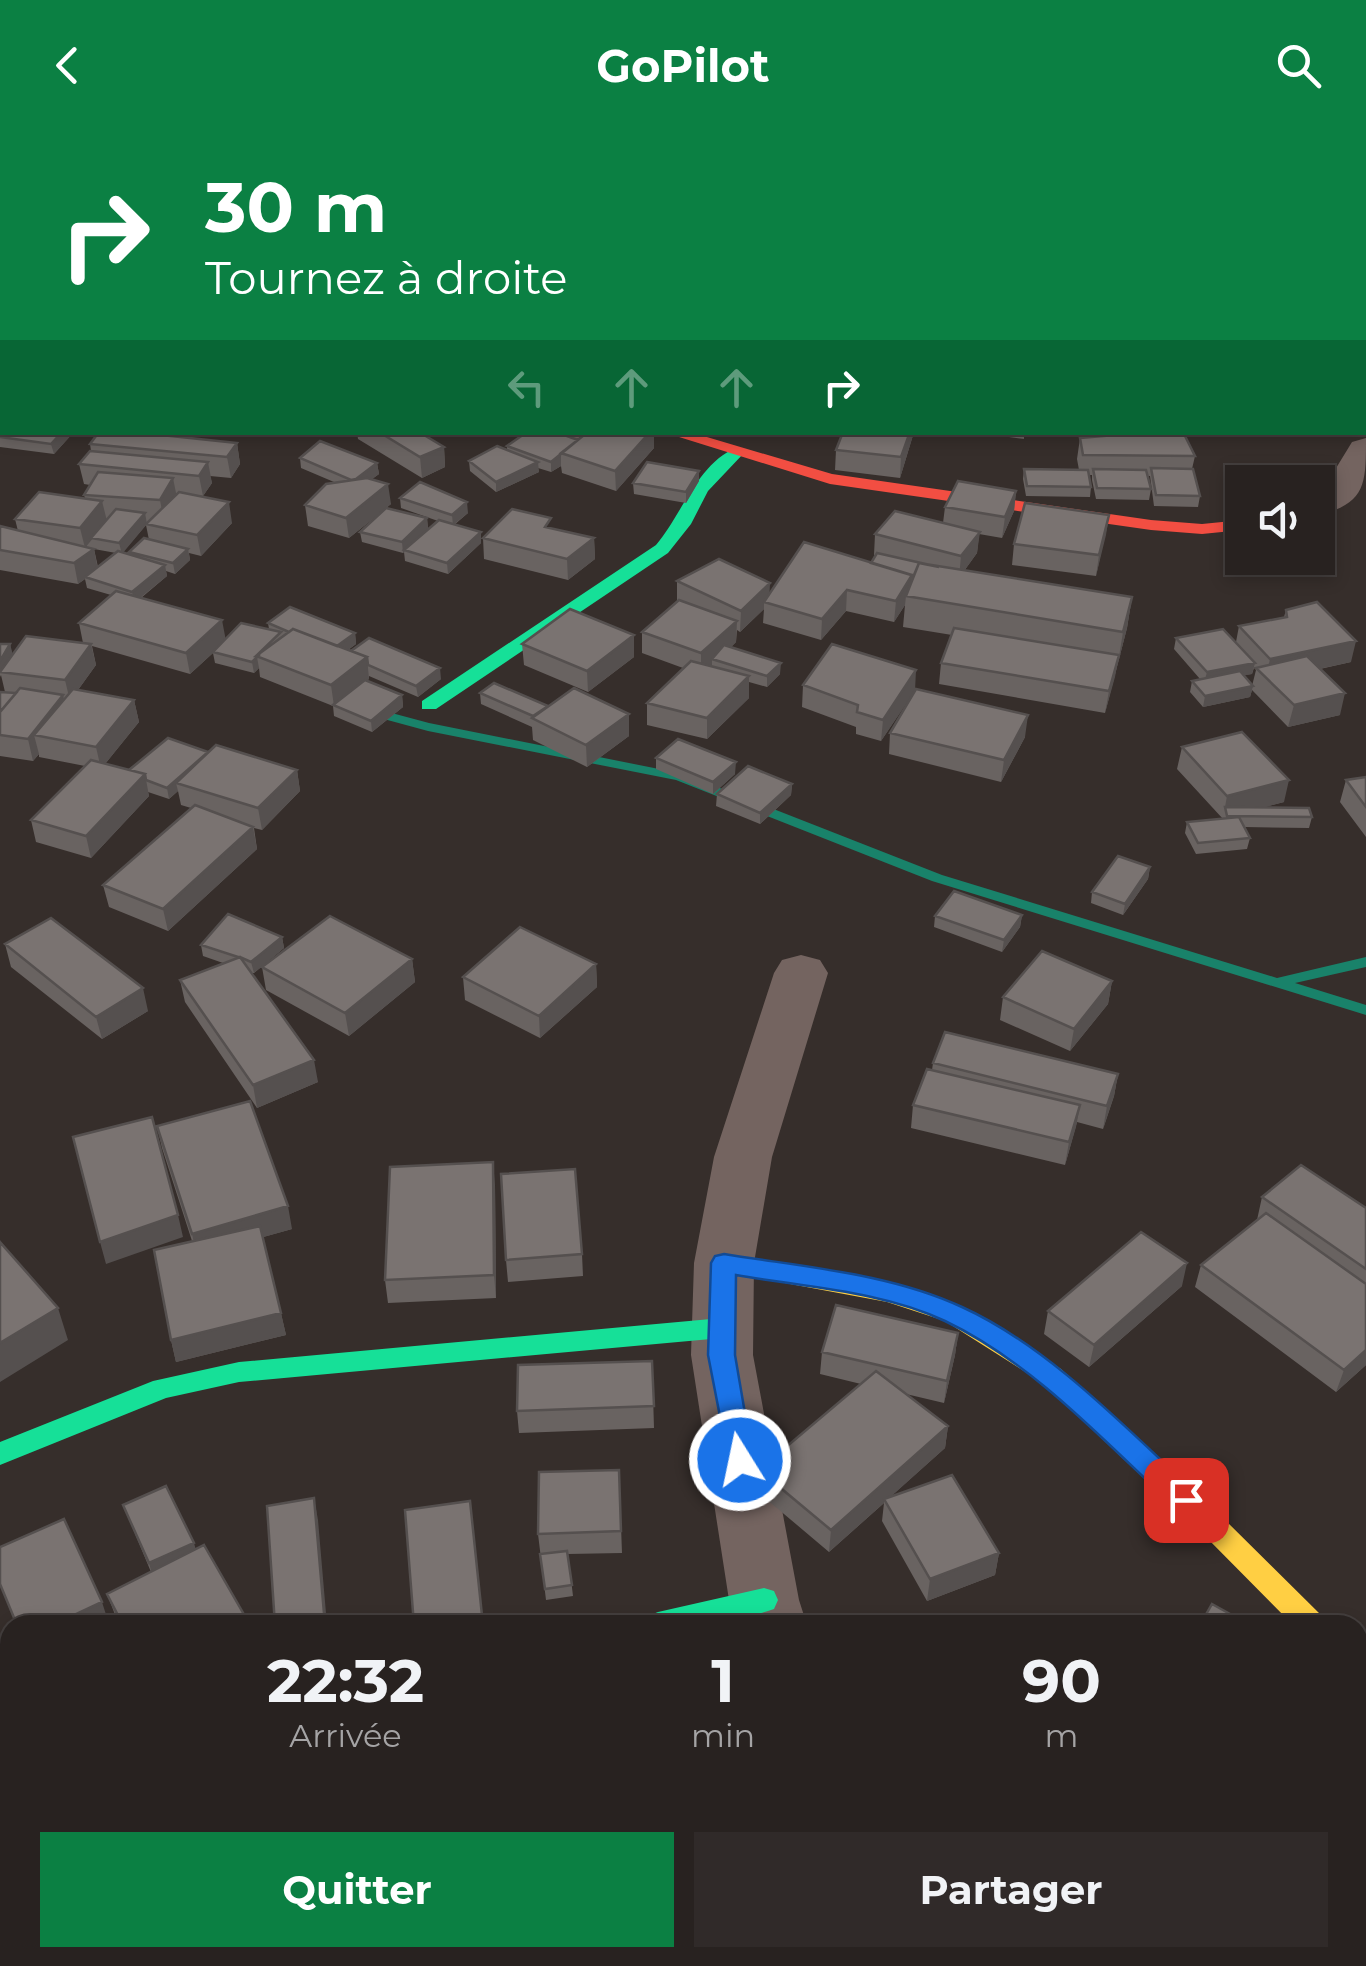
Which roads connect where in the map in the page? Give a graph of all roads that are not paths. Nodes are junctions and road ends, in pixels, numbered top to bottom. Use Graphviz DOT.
graph roads {
  1 [pos="679,435"];
  2 [pos="1366,450"];
  3 [pos="736,453"];
  4 [pos="1335,493"];
  5 [pos="1225,527"];
  6 [pos="429,705"];
  7 [pos="801,973"];
  8 [pos="724,1263"];
  9 [pos="722,1328"];
  10 [pos="0,1454"];
  11 [pos="768,1613"];
  12 [pos="1302,1615"];
  1 -- 3 [label="street"];
  2 -- 4 [label="street"];
  3 -- 5 [label="street"];
  3 -- 6 [label="street"];
  7 -- 8 [label="street"];
  8 -- 9 [label="street"];
  8 -- 12 [label="street"];
  9 -- 10 [label="street"];
  9 -- 11 [label="street"];
}
